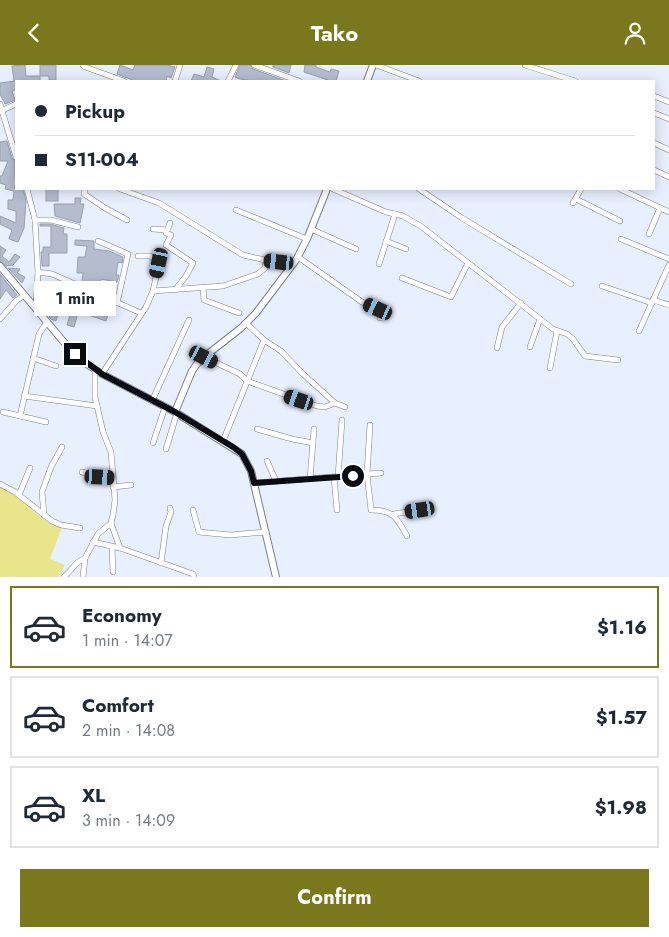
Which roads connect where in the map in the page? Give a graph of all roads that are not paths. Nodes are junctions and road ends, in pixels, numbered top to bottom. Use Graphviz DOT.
graph roads {
  1 [pos="83,65"];
  2 [pos="180,65"];
  3 [pos="236,65"];
  4 [pos="254,65"];
  5 [pos="375,65"];
  6 [pos="526,65"];
  7 [pos="121,80"];
  8 [pos="175,80"];
  9 [pos="228,80"];
  10 [pos="296,80"];
  11 [pos="368,80"];
  12 [pos="416,80"];
  13 [pos="572,80"];
  14 [pos="655,96"];
  15 [pos="669,102"];
  16 [pos="0,104"];
  17 [pos="15,105"];
  18 [pos="2,111"];
  19 [pos="655,113"];
  20 [pos="669,119"];
  21 [pos="655,143"];
  22 [pos="669,150"];
  23 [pos="15,154"];
  24 [pos="655,170"];
  25 [pos="669,177"];
  26 [pos="27,190"];
  27 [pos="86,190"];
  28 [pos="123,190"];
  29 [pos="327,190"];
  30 [pos="335,190"];
  31 [pos="420,190"];
  32 [pos="580,190"];
  33 [pos="622,190"];
  34 [pos="660,208"];
  35 [pos="236,210"];
  36 [pos="669,212"];
  37 [pos="395,214"];
  38 [pos="35,220"];
  39 [pos="127,220"];
  40 [pos="620,221"];
  41 [pos="170,223"];
  42 [pos="78,227"];
  43 [pos="154,229"];
  44 [pos="311,229"];
  45 [pos="167,230"];
  46 [pos="649,234"];
  47 [pos="307,239"];
  48 [pos="621,239"];
  49 [pos="98,241"];
  50 [pos="386,241"];
  51 [pos="356,249"];
  52 [pos="406,249"];
  53 [pos="138,256"];
  54 [pos="298,257"];
  55 [pos="669,259"];
  56 [pos="265,261"];
  57 [pos="293,263"];
  58 [pos="468,263"];
  59 [pos="379,264"];
  60 [pos="0,266"];
  61 [pos="669,268"];
  62 [pos="38,272"];
  63 [pos="402,278"];
  64 [pos="571,284"];
  65 [pos="602,286"];
  66 [pos="203,288"];
  67 [pos="175,290"];
  68 [pos="153,291"];
  69 [pos="25,295"];
  70 [pos="653,302"];
  71 [pos="117,303"];
  72 [pos="521,303"];
  73 [pos="669,305"];
  74 [pos="36,307"];
  75 [pos="141,313"];
  76 [pos="239,313"];
  77 [pos="380,318"];
  78 [pos="0,319"];
  79 [pos="540,319"];
  80 [pos="189,320"];
  81 [pos="47,322"];
  82 [pos="246,323"];
  83 [pos="557,331"];
  84 [pos="638,331"];
  85 [pos="264,340"];
  86 [pos="530,347"];
  87 [pos="497,348"];
  88 [pos="204,357"];
  89 [pos="33,358"];
  90 [pos="618,360"];
  91 [pos="56,366"];
  92 [pos="550,368"];
  93 [pos="95,369"];
  94 [pos="102,374"];
  95 [pos="247,381"];
  96 [pos="24,396"];
  97 [pos="152,401"];
  98 [pos="335,403"];
  99 [pos="97,406"];
  100 [pos="164,407"];
  101 [pos="345,407"];
  102 [pos="3,412"];
  103 [pos="176,413"];
  104 [pos="20,416"];
  105 [pos="342,419"];
  106 [pos="46,422"];
  107 [pos="370,425"];
  108 [pos="257,429"];
  109 [pos="314,429"];
  110 [pos="222,441"];
  111 [pos="153,443"];
  112 [pos="313,443"];
  113 [pos="62,447"];
  114 [pos="166,449"];
  115 [pos="267,461"];
  116 [pos="30,468"];
  117 [pos="82,472"];
  118 [pos="381,473"];
  119 [pos="368,475"];
  120 [pos="336,477"];
  121 [pos="112,478"];
  122 [pos="310,479"];
  123 [pos="276,481"];
  124 [pos="254,483"];
  125 [pos="0,484"];
  126 [pos="131,485"];
  127 [pos="113,487"];
  128 [pos="19,495"];
  129 [pos="170,508"];
  130 [pos="193,510"];
  131 [pos="337,510"];
  132 [pos="420,510"];
  133 [pos="44,515"];
  134 [pos="393,515"];
  135 [pos="111,523"];
  136 [pos="80,528"];
  137 [pos="266,532"];
  138 [pos="407,536"];
  139 [pos="93,542"];
  140 [pos="112,547"];
  141 [pos="120,548"];
  142 [pos="84,558"];
  143 [pos="162,563"];
  144 [pos="113,573"];
  145 [pos="64,577"];
  146 [pos="83,577"];
  147 [pos="194,577"];
  148 [pos="276,577"];
  1 -- 7 [label="street"];
  2 -- 8 [label="street"];
  3 -- 9 [label="street"];
  4 -- 10 [label="street"];
  5 -- 11 [label="street"];
  5 -- 12 [label="street"];
  6 -- 13 [label="street"];
  14 -- 15 [label="street"];
  16 -- 18 [label="street"];
  17 -- 18 [label="street"];
  18 -- 23 [label="street"];
  19 -- 20 [label="street"];
  21 -- 22 [label="street"];
  24 -- 25 [label="street"];
  26 -- 38 [label="street"];
  27 -- 39 [label="street"];
  28 -- 56 [label="street"];
  29 -- 44 [label="street"];
  30 -- 37 [label="street"];
  31 -- 64 [label="street"];
  32 -- 40 [label="street"];
  33 -- 34 [label="street"];
  34 -- 36 [label="street"];
  34 -- 46 [label="street"];
  35 -- 47 [label="street"];
  37 -- 50 [label="street"];
  37 -- 58 [label="street"];
  38 -- 42 [label="street"];
  38 -- 62 [label="street"];
  41 -- 45 [label="street"];
  43 -- 45 [label="street"];
  44 -- 47 [label="street"];
  44 -- 51 [label="street"];
  45 -- 67 [label="street"];
  47 -- 54 [label="street"];
  48 -- 55 [label="street"];
  49 -- 71 [label="street"];
  50 -- 52 [label="street"];
  50 -- 59 [label="street"];
  53 -- 68 [label="street"];
  54 -- 57 [label="street"];
  54 -- 77 [label="street"];
  56 -- 57 [label="street"];
  56 -- 66 [label="street"];
  57 -- 82 [label="street"];
  58 -- 63 [label="street"];
  58 -- 72 [label="street"];
  60 -- 69 [label="street"];
  61 -- 70 [label="street"];
  62 -- 71 [label="street"];
  62 -- 74 [label="street"];
  65 -- 70 [label="street"];
  66 -- 67 [label="street"];
  66 -- 76 [label="street"];
  67 -- 68 [label="street"];
  68 -- 75 [label="street"];
  69 -- 74 [label="street"];
  69 -- 78 [label="street"];
  70 -- 73 [label="street"];
  70 -- 84 [label="street"];
  71 -- 75 [label="street"];
  72 -- 79 [label="street"];
  72 -- 87 [label="street"];
  74 -- 81 [label="street"];
  75 -- 94 [label="street"];
  79 -- 83 [label="street"];
  79 -- 86 [label="street"];
  80 -- 97 [label="street"];
  81 -- 89 [label="street"];
  81 -- 93 [label="street"];
  82 -- 85 [label="street"];
  82 -- 88 [label="street"];
  83 -- 90 [label="street"];
  83 -- 92 [label="street"];
  85 -- 95 [label="street"];
  85 -- 98 [label="street"];
  88 -- 95 [label="street"];
  88 -- 103 [label="street"];
  89 -- 91 [label="street"];
  89 -- 96 [label="street"];
  93 -- 94 [label="street"];
  93 -- 99 [label="street"];
  94 -- 97 [label="street"];
  95 -- 98 [label="street"];
  95 -- 110 [label="street"];
  96 -- 99 [label="street"];
  96 -- 104 [label="street"];
  97 -- 100 [label="street"];
  98 -- 101 [label="street"];
  99 -- 121 [label="street"];
  100 -- 103 [label="street"];
  100 -- 111 [label="street"];
  102 -- 104 [label="street"];
  103 -- 110 [label="street"];
  103 -- 114 [label="street"];
  104 -- 106 [label="street"];
  105 -- 120 [label="street"];
  107 -- 119 [label="street"];
  108 -- 112 [label="street"];
  109 -- 112 [label="street"];
  110 -- 124 [label="street"];
  112 -- 122 [label="street"];
  113 -- 133 [label="street"];
  115 -- 123 [label="street"];
  116 -- 128 [label="street"];
  117 -- 121 [label="street"];
  118 -- 119 [label="street"];
  119 -- 120 [label="street"];
  119 -- 134 [label="street"];
  120 -- 122 [label="street"];
  120 -- 131 [label="street"];
  121 -- 127 [label="street"];
  122 -- 123 [label="street"];
  123 -- 124 [label="street"];
  124 -- 137 [label="street"];
  125 -- 128 [label="street"];
  126 -- 127 [label="street"];
  127 -- 135 [label="street"];
  128 -- 133 [label="street"];
  129 -- 143 [label="street"];
  130 -- 137 [label="street"];
  132 -- 134 [label="street"];
  133 -- 136 [label="street"];
  134 -- 138 [label="street"];
  135 -- 139 [label="street"];
  135 -- 141 [label="street"];
  137 -- 148 [label="street"];
  139 -- 140 [label="street"];
  139 -- 142 [label="street"];
  140 -- 141 [label="street"];
  140 -- 144 [label="street"];
  141 -- 143 [label="street"];
  142 -- 145 [label="street"];
  142 -- 146 [label="street"];
  143 -- 147 [label="street"];
}
